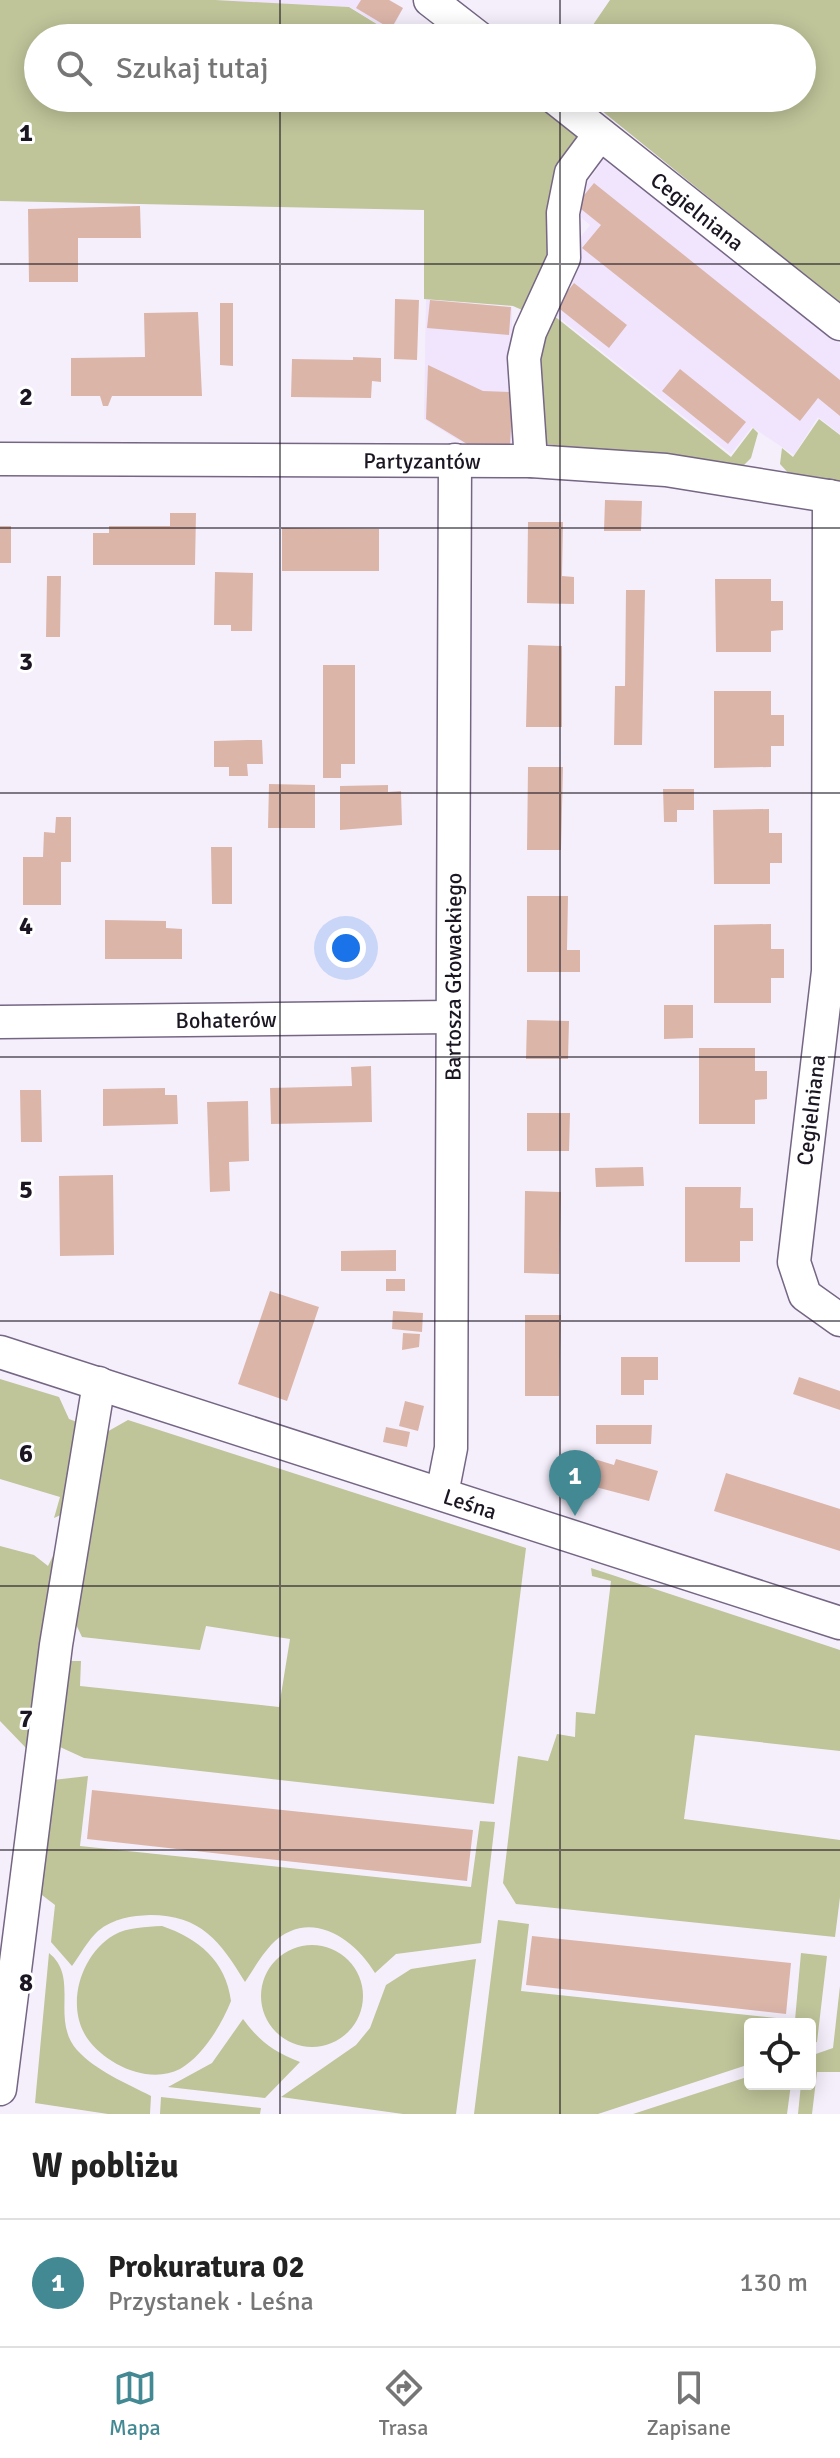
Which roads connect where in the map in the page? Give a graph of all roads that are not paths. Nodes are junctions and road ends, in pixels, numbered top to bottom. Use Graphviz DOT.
graph roads {
  1 [pos="430,0"];
  2 [pos="461,24"];
  3 [pos="572,112"];
  4 [pos="600,134"];
  5 [pos="840,324"];
  6 [pos="0,459"];
  7 [pos="455,460"];
  8 [pos="531,461"];
  9 [pos="834,497"];
  10 [pos="450,1017"];
  11 [pos="0,1022"];
  12 [pos="840,1320"];
  13 [pos="0,1352"];
  14 [pos="99,1383"];
  15 [pos="442,1494"];
  16 [pos="840,1623"];
  17 [pos="0,2089"];
  1 -- 2 [label="street"];
  3 -- 4 [label="street, Cegielniana"];
  4 -- 5 [label="street, Cegielniana"];
  4 -- 8 [label="street"];
  6 -- 7 [label="street, Partyzantów"];
  7 -- 8 [label="street, Partyzantów"];
  7 -- 10 [label="street, Bartosza Głowackiego"];
  8 -- 9 [label="street, Partyzantów"];
  9 -- 12 [label="street, Cegielniana"];
  10 -- 11 [label="street, Bohaterów"];
  10 -- 15 [label="street, Bartosza Głowackiego"];
  13 -- 14 [label="street, Leśna"];
  14 -- 15 [label="street, Leśna"];
  14 -- 17 [label="street"];
  15 -- 16 [label="street, Leśna"];
}
